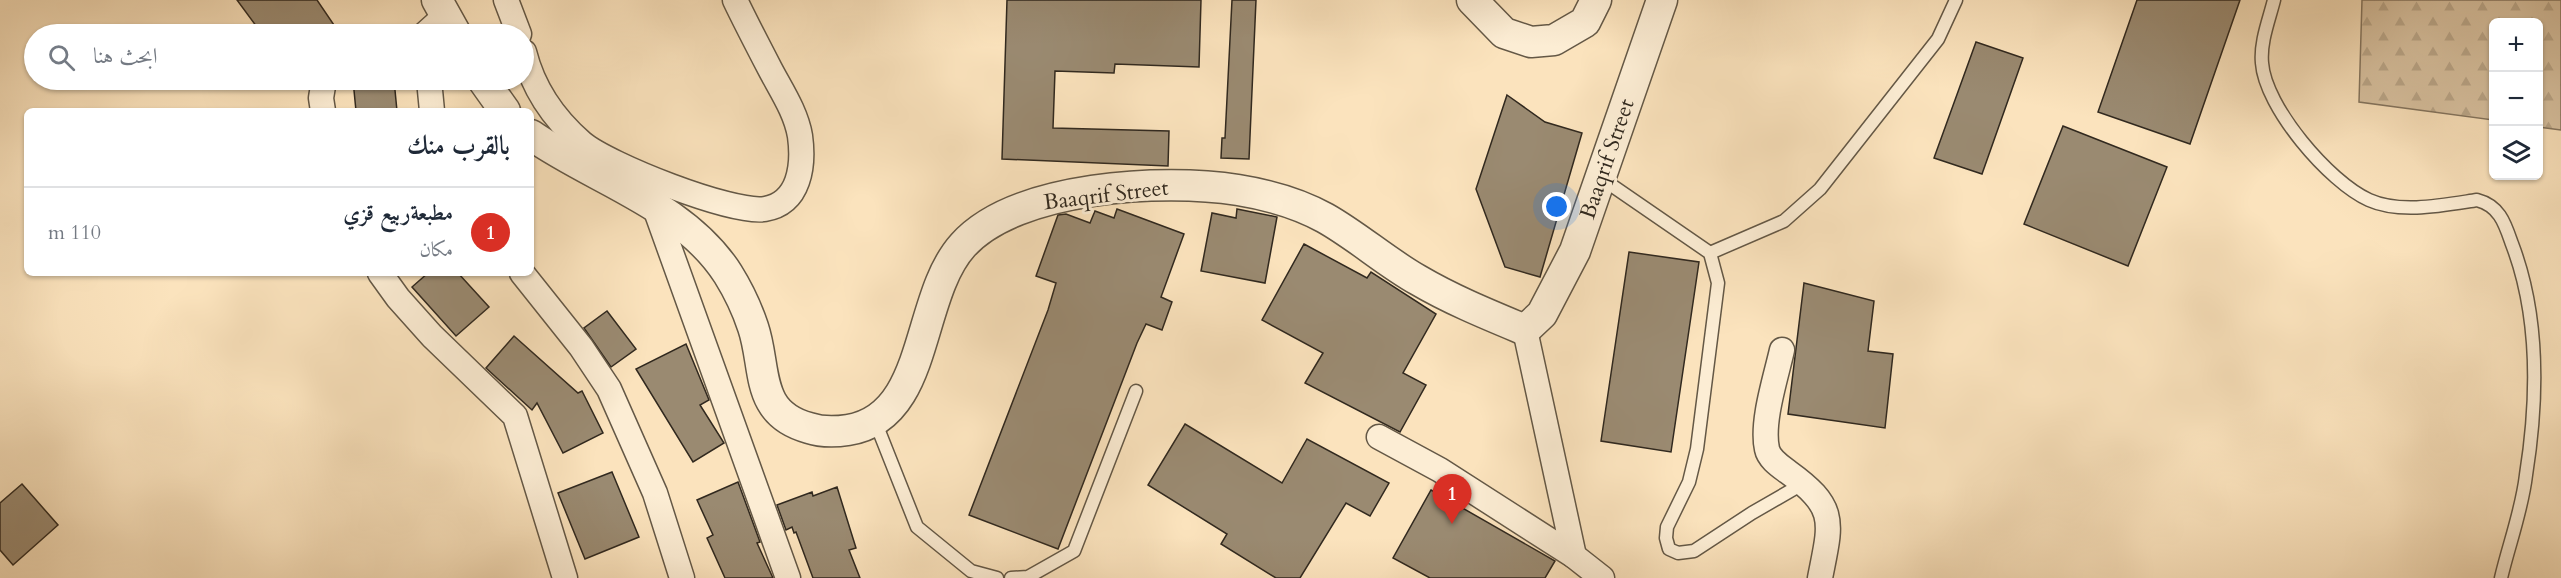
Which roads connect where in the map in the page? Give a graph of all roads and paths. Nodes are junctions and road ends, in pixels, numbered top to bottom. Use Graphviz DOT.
graph roads {
  1 [pos="506,0"];
  2 [pos="735,0"];
  3 [pos="1472,0"];
  4 [pos="1596,0"];
  5 [pos="1662,0"];
  6 [pos="1956,0"];
  7 [pos="2274,0"];
  8 [pos="515,24"];
  9 [pos="534,83"];
  10 [pos="322,90"];
  11 [pos="430,90"];
  12 [pos="490,90"];
  13 [pos="323,108"];
  14 [pos="432,108"];
  15 [pos="503,108"];
  16 [pos="534,137"];
  17 [pos="1600,178"];
  18 [pos="655,207"];
  19 [pos="1710,253"];
  20 [pos="382,276"];
  21 [pos="524,276"];
  22 [pos="1525,330"];
  23 [pos="1782,350"];
  24 [pos="1136,391"];
  25 [pos="875,421"];
  26 [pos="1379,437"];
  27 [pos="1804,483"];
  28 [pos="1574,556"];
  29 [pos="565,578"];
  30 [pos="682,578"];
  31 [pos="788,578"];
  32 [pos="997,578"];
  33 [pos="1011,578"];
  34 [pos="1602,578"];
  35 [pos="1820,578"];
  36 [pos="2501,578"];
  1 -- 8 [label="street"];
  2 -- 9 [label="street"];
  3 -- 4 [label="street"];
  5 -- 17 [label="street, Baaqrif Street"];
  6 -- 19 [label="lane"];
  7 -- 36 [label="lane"];
  10 -- 13 [label="street"];
  11 -- 14 [label="street"];
  12 -- 15 [label="street"];
  16 -- 18 [label="street"];
  17 -- 19 [label="lane"];
  17 -- 22 [label="street, Baaqrif Street"];
  18 -- 25 [label="street"];
  18 -- 31 [label="street"];
  19 -- 27 [label="lane"];
  20 -- 29 [label="street"];
  21 -- 30 [label="street"];
  22 -- 25 [label="street, Baaqrif Street"];
  22 -- 28 [label="street"];
  23 -- 27 [label="street"];
  24 -- 33 [label="lane"];
  25 -- 32 [label="lane"];
  26 -- 28 [label="street"];
  27 -- 35 [label="street"];
  28 -- 34 [label="street"];
}
